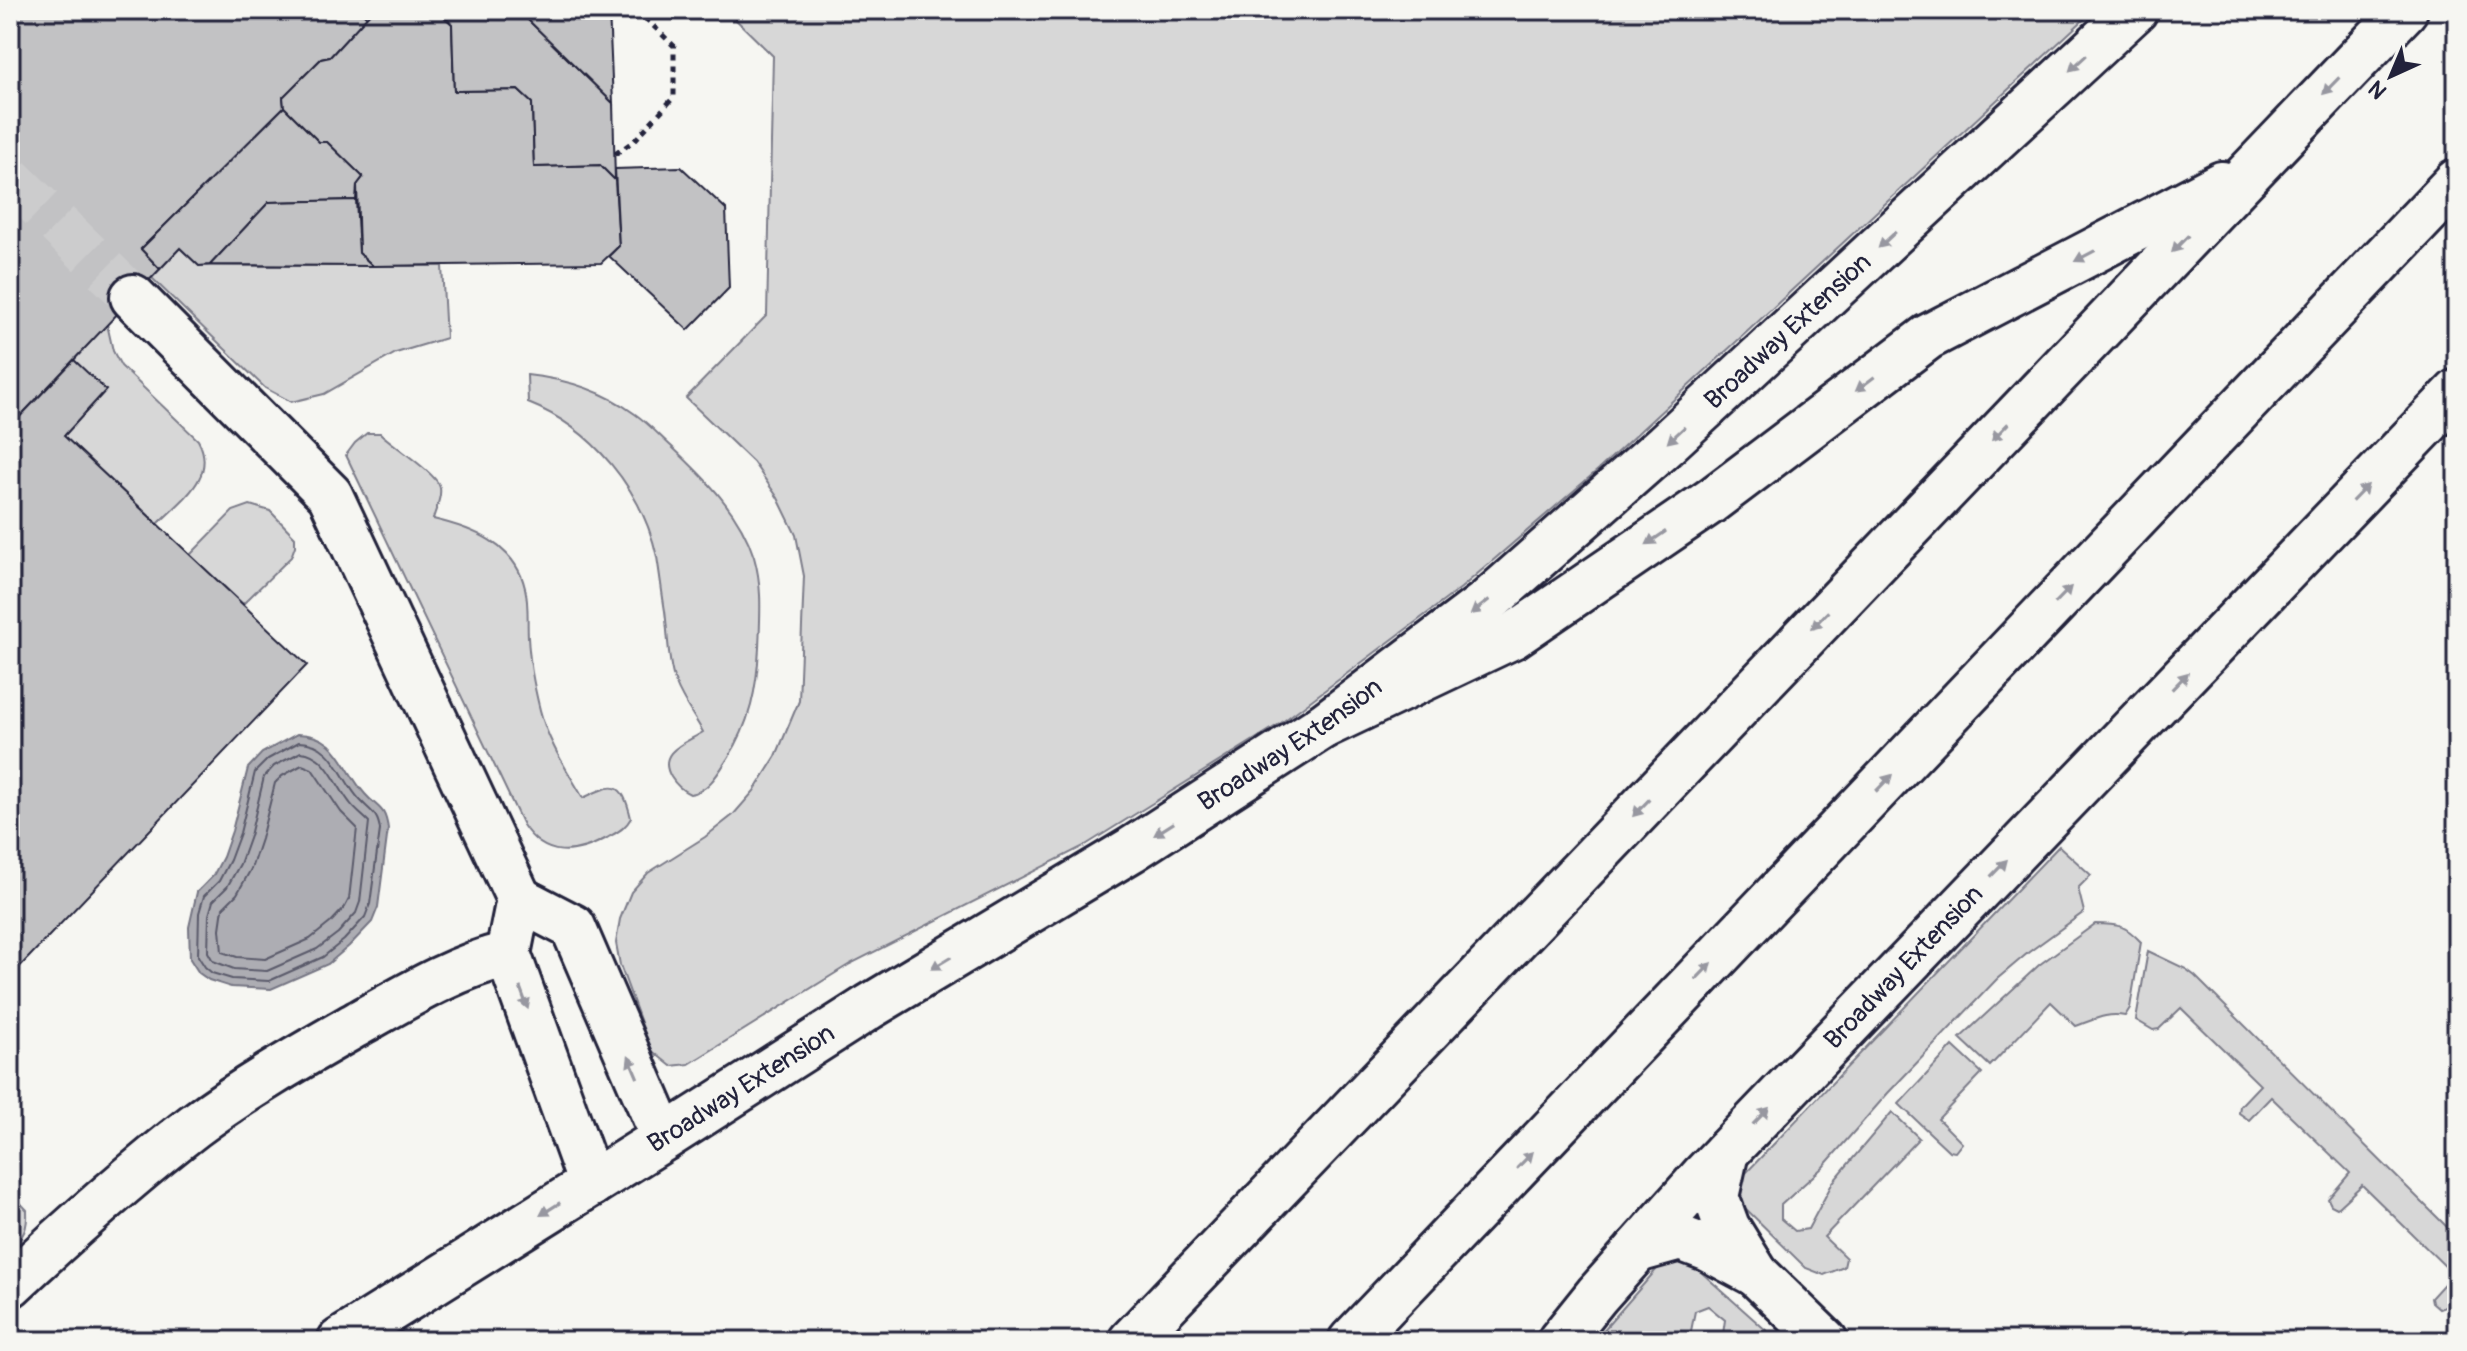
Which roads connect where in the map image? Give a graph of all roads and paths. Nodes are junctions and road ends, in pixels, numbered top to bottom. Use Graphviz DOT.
graph roads {
  1 [pos="637,10"];
  2 [pos="2135,10"];
  3 [pos="2405,10"];
  4 [pos="615,154"];
  5 [pos="2253,168"];
  6 [pos="2457,181"];
  7 [pos="133,297"];
  8 [pos="2457,392"];
  9 [pos="1323,726"];
  10 [pos="519,899"];
  11 [pos="508,954"];
  12 [pos="664,1138"];
  13 [pos="1726,1152"];
  14 [pos="591,1184"];
  15 [pos="1471,1216"];
  16 [pos="1637,1250"];
  17 [pos="1756,1274"];
  18 [pos="10,1285"];
  19 [pos="340,1341"];
  20 [pos="1131,1341"];
  21 [pos="1351,1341"];
  22 [pos="1388,1341"];
  23 [pos="1560,1341"];
  24 [pos="1825,1341"];
  1 -- 4 [label="path"];
  2 -- 9 [label="main road, Broadway Extension, one-way"];
  3 -- 5 [label="main road, one-way"];
  5 -- 9 [label="main road, one-way"];
  5 -- 20 [label="main road, one-way"];
  15 -- 6 [label="main road, one-way"];
  7 -- 10 [label="main road"];
  13 -- 8 [label="main road, Broadway Extension, one-way"];
  9 -- 12 [label="main road, Broadway Extension, one-way"];
  10 -- 11 [label="main road"];
  12 -- 10 [label="main road, one-way"];
  11 -- 14 [label="main road, one-way"];
  11 -- 18 [label="main road"];
  12 -- 14 [label="main road, Broadway Extension"];
  13 -- 16 [label="main road, Broadway Extension"];
  13 -- 17 [label="main road"];
  14 -- 19 [label="main road, Broadway Extension, one-way"];
  15 -- 21 [label="main road"];
  15 -- 22 [label="main road"];
  16 -- 17 [label="main road"];
  16 -- 23 [label="main road, Broadway Extension"];
  17 -- 24 [label="main road"];
}
